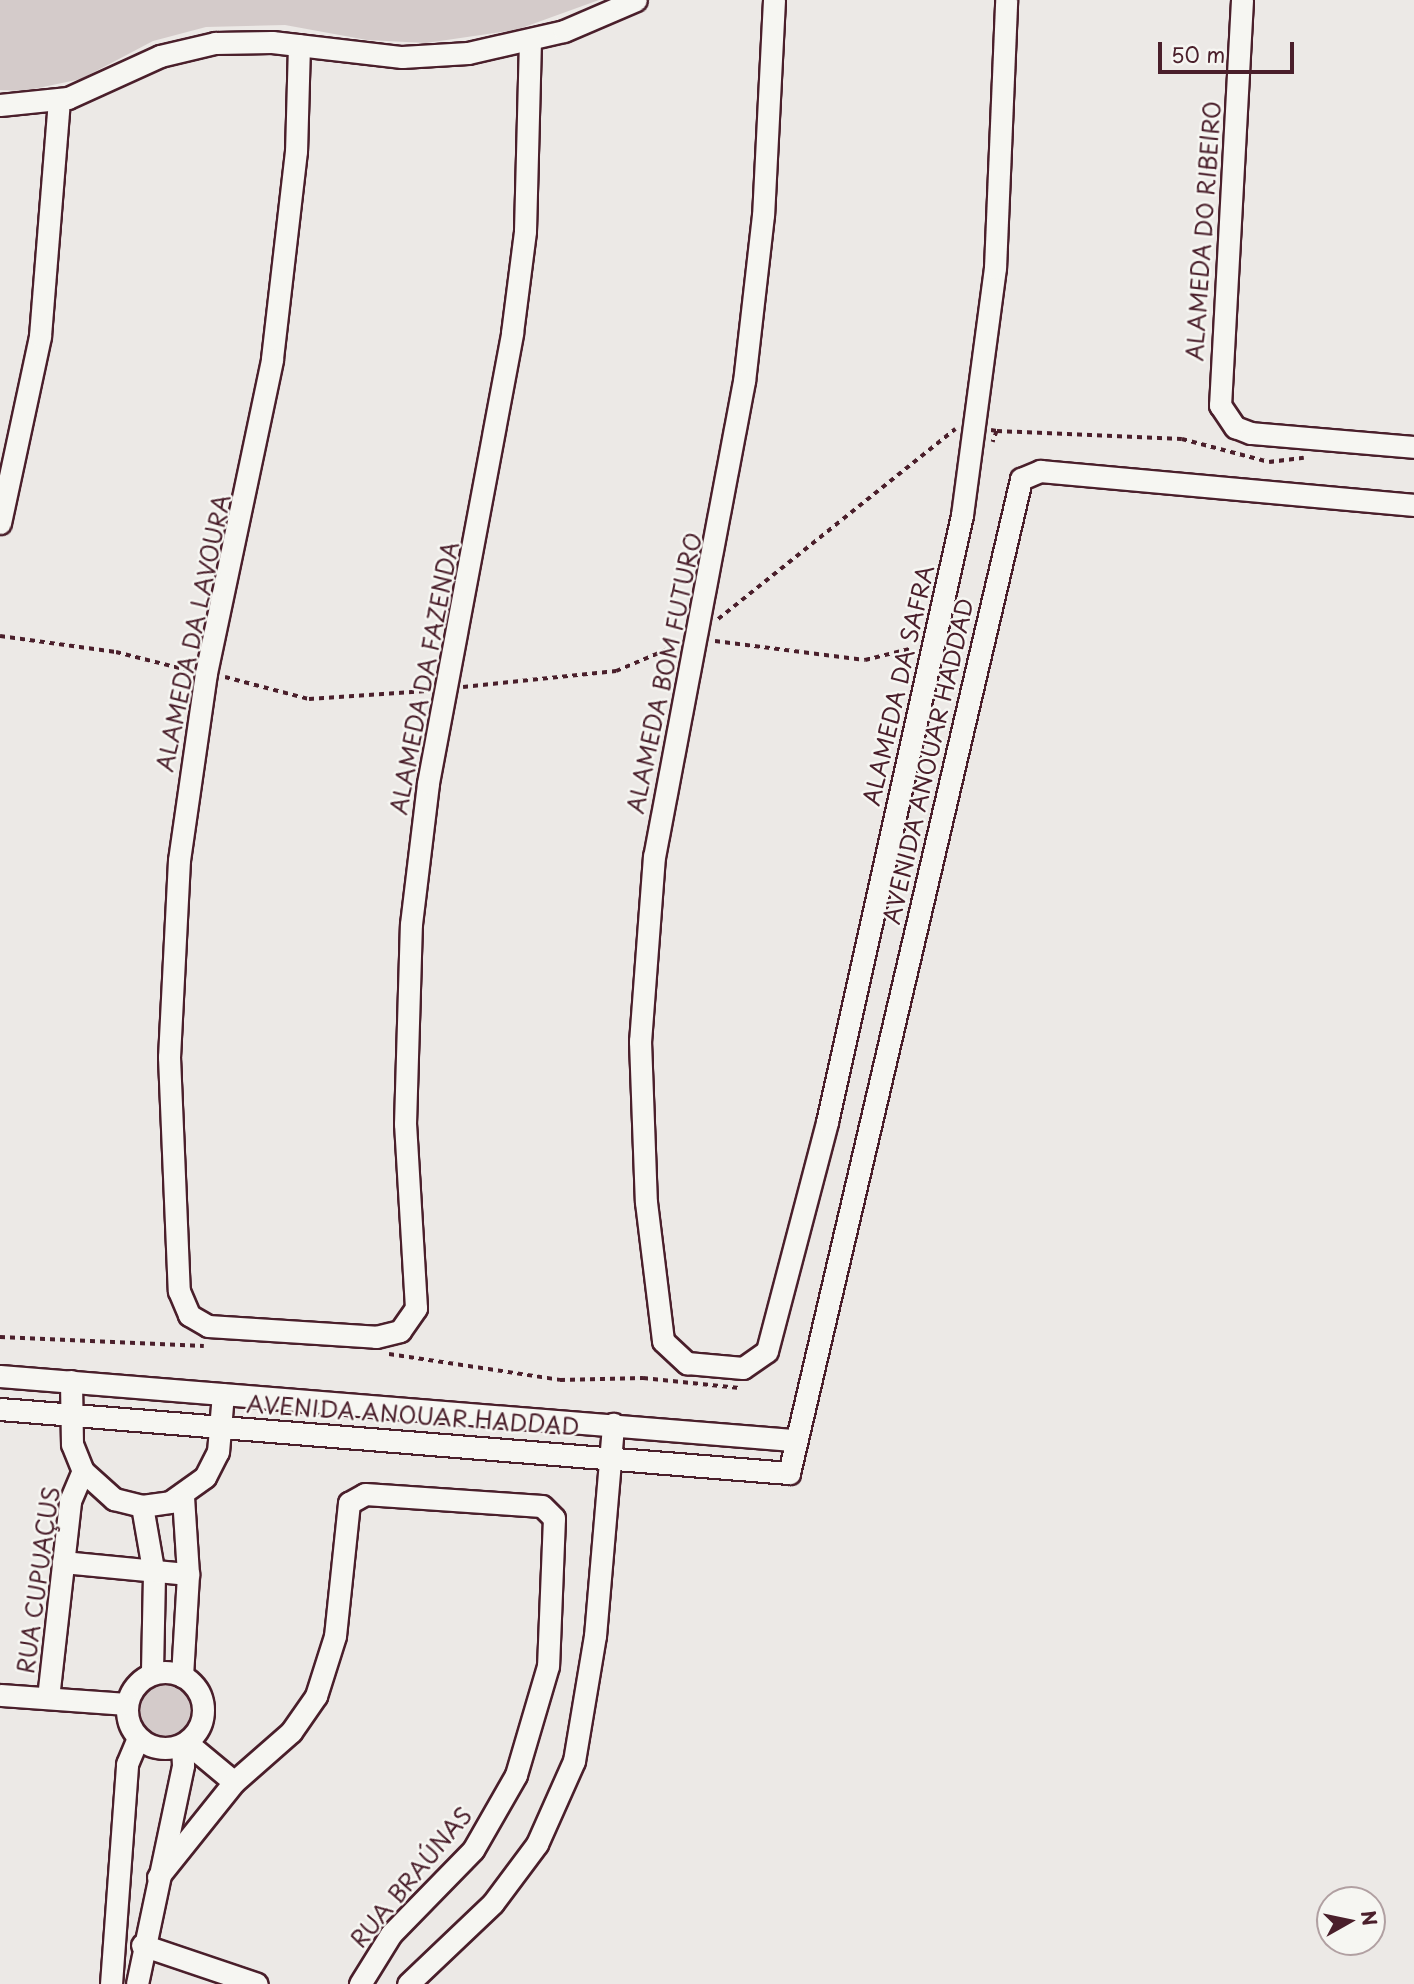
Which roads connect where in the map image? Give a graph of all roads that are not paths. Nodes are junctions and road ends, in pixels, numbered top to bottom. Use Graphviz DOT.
graph roads {
  1 [pos="636,0"];
  2 [pos="774,0"];
  3 [pos="1006,0"];
  4 [pos="1242,0"];
  5 [pos="530,41"];
  6 [pos="299,45"];
  7 [pos="60,100"];
  8 [pos="0,105"];
  9 [pos="1414,447"];
  10 [pos="1414,505"];
  11 [pos="0,523"];
  12 [pos="189,1315"];
  13 [pos="672,1354"];
  14 [pos="0,1376"];
  15 [pos="71,1381"];
  16 [pos="223,1394"];
  17 [pos="0,1409"];
  18 [pos="68,1413"];
  19 [pos="613,1424"];
  20 [pos="221,1427"];
  21 [pos="792,1440"];
  22 [pos="610,1457"];
  23 [pos="83,1471"];
  24 [pos="183,1496"];
  25 [pos="142,1506"];
  26 [pos="63,1562"];
  27 [pos="188,1574"];
  28 [pos="154,1575"];
  29 [pos="152,1674"];
  30 [pos="183,1676"];
  31 [pos="0,1695"];
  32 [pos="48,1698"];
  33 [pos="127,1704"];
  34 [pos="138,1738"];
  35 [pos="184,1744"];
  36 [pos="233,1782"];
  37 [pos="158,1877"];
  38 [pos="142,1945"];
  39 [pos="111,1984"];
  40 [pos="137,1984"];
  41 [pos="257,1984"];
  42 [pos="360,1984"];
  43 [pos="408,1984"];
  1 -- 5 [label="street"];
  2 -- 13 [label="street, ALAMEDA BOM FUTURO"];
  3 -- 13 [label="street, ALAMEDA DA SAFRA"];
  4 -- 9 [label="street, ALAMEDA DO RIBEIRO"];
  5 -- 6 [label="street"];
  5 -- 12 [label="street, ALAMEDA DA FAZENDA"];
  6 -- 7 [label="street"];
  6 -- 12 [label="street, ALAMEDA DA LAVOURA"];
  7 -- 8 [label="street"];
  7 -- 11 [label="street"];
  10 -- 21 [label="street, AVENIDA ANOUAR HADDAD"];
  14 -- 15 [label="street, AVENIDA ANOUAR HADDAD"];
  15 -- 16 [label="street, AVENIDA ANOUAR HADDAD"];
  15 -- 18 [label="street"];
  16 -- 19 [label="street, AVENIDA ANOUAR HADDAD"];
  16 -- 20 [label="street"];
  17 -- 18 [label="street, AVENIDA ANOUAR HADDAD"];
  18 -- 20 [label="street, AVENIDA ANOUAR HADDAD"];
  18 -- 23 [label="street"];
  19 -- 21 [label="street, AVENIDA ANOUAR HADDAD"];
  19 -- 22 [label="street"];
  20 -- 22 [label="street, AVENIDA ANOUAR HADDAD"];
  20 -- 24 [label="street"];
  21 -- 22 [label="street, AVENIDA ANOUAR HADDAD"];
  22 -- 43 [label="street"];
  23 -- 25 [label="street"];
  23 -- 26 [label="street, RUA CUPUAÇUS"];
  24 -- 25 [label="street"];
  24 -- 27 [label="street"];
  25 -- 28 [label="street"];
  26 -- 28 [label="street"];
  26 -- 32 [label="street, RUA CUPUAÇUS"];
  27 -- 28 [label="street"];
  27 -- 30 [label="street"];
  28 -- 29 [label="street"];
  29 -- 30 [label="street"];
  29 -- 33 [label="street"];
  30 -- 35 [label="street"];
  31 -- 32 [label="street"];
  32 -- 33 [label="street"];
  33 -- 34 [label="street"];
  34 -- 35 [label="street"];
  34 -- 39 [label="street"];
  35 -- 36 [label="street"];
  35 -- 37 [label="street"];
  36 -- 37 [label="street"];
  36 -- 42 [label="street, RUA BRAÚNAS"];
  37 -- 38 [label="street"];
  38 -- 40 [label="street"];
  38 -- 41 [label="street"];
}
